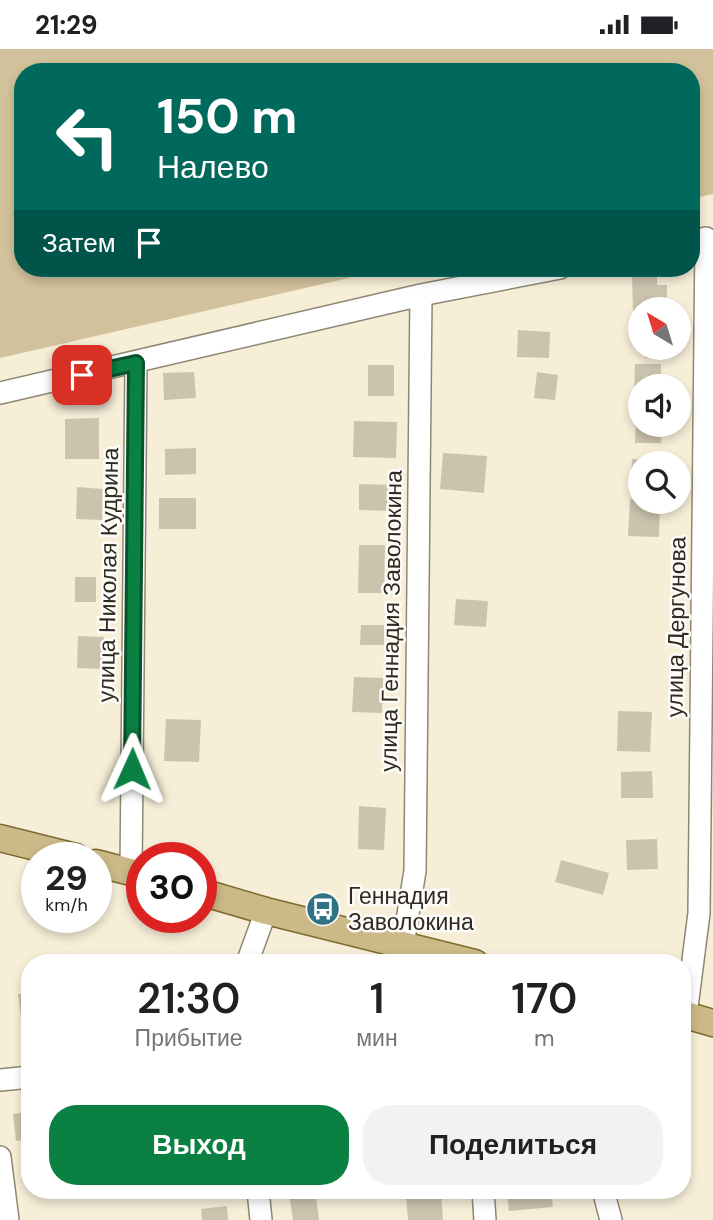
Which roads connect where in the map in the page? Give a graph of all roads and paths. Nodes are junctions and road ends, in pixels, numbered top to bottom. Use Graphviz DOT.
graph roads {
  1 [pos="515,277"];
  2 [pos="699,277"];
  3 [pos="421,296"];
  4 [pos="136,363"];
  5 [pos="0,393"];
  6 [pos="0,838"];
  7 [pos="137,842"];
  8 [pos="21,843"];
  9 [pos="217,897"];
  10 [pos="266,911"];
  11 [pos="403,945"];
  12 [pos="250,954"];
  13 [pos="439,954"];
  14 [pos="691,967"];
  15 [pos="691,1017"];
  16 [pos="713,1023"];
  17 [pos="21,1078"];
  18 [pos="0,1080"];
  19 [pos="0,1157"];
  20 [pos="259,1199"];
  21 [pos="484,1199"];
  22 [pos="605,1199"];
  23 [pos="8,1220"];
  24 [pos="261,1220"];
  25 [pos="485,1220"];
  26 [pos="611,1220"];
  1 -- 3 [label="street"];
  2 -- 14 [label="street, улица Дергунова"];
  3 -- 4 [label="street"];
  3 -- 11 [label="street, улица Геннадия Заволокина"];
  4 -- 5 [label="street"];
  4 -- 7 [label="street, улица Николая Кудрина"];
  6 -- 8 [label="main road"];
  9 -- 10 [label="main road"];
  10 -- 11 [label="main road"];
  10 -- 12 [label="street"];
  11 -- 13 [label="main road"];
  15 -- 16 [label="main road"];
  17 -- 18 [label="street"];
  19 -- 23 [label="street"];
  20 -- 24 [label="street"];
  21 -- 25 [label="street"];
  22 -- 26 [label="street"];
}
